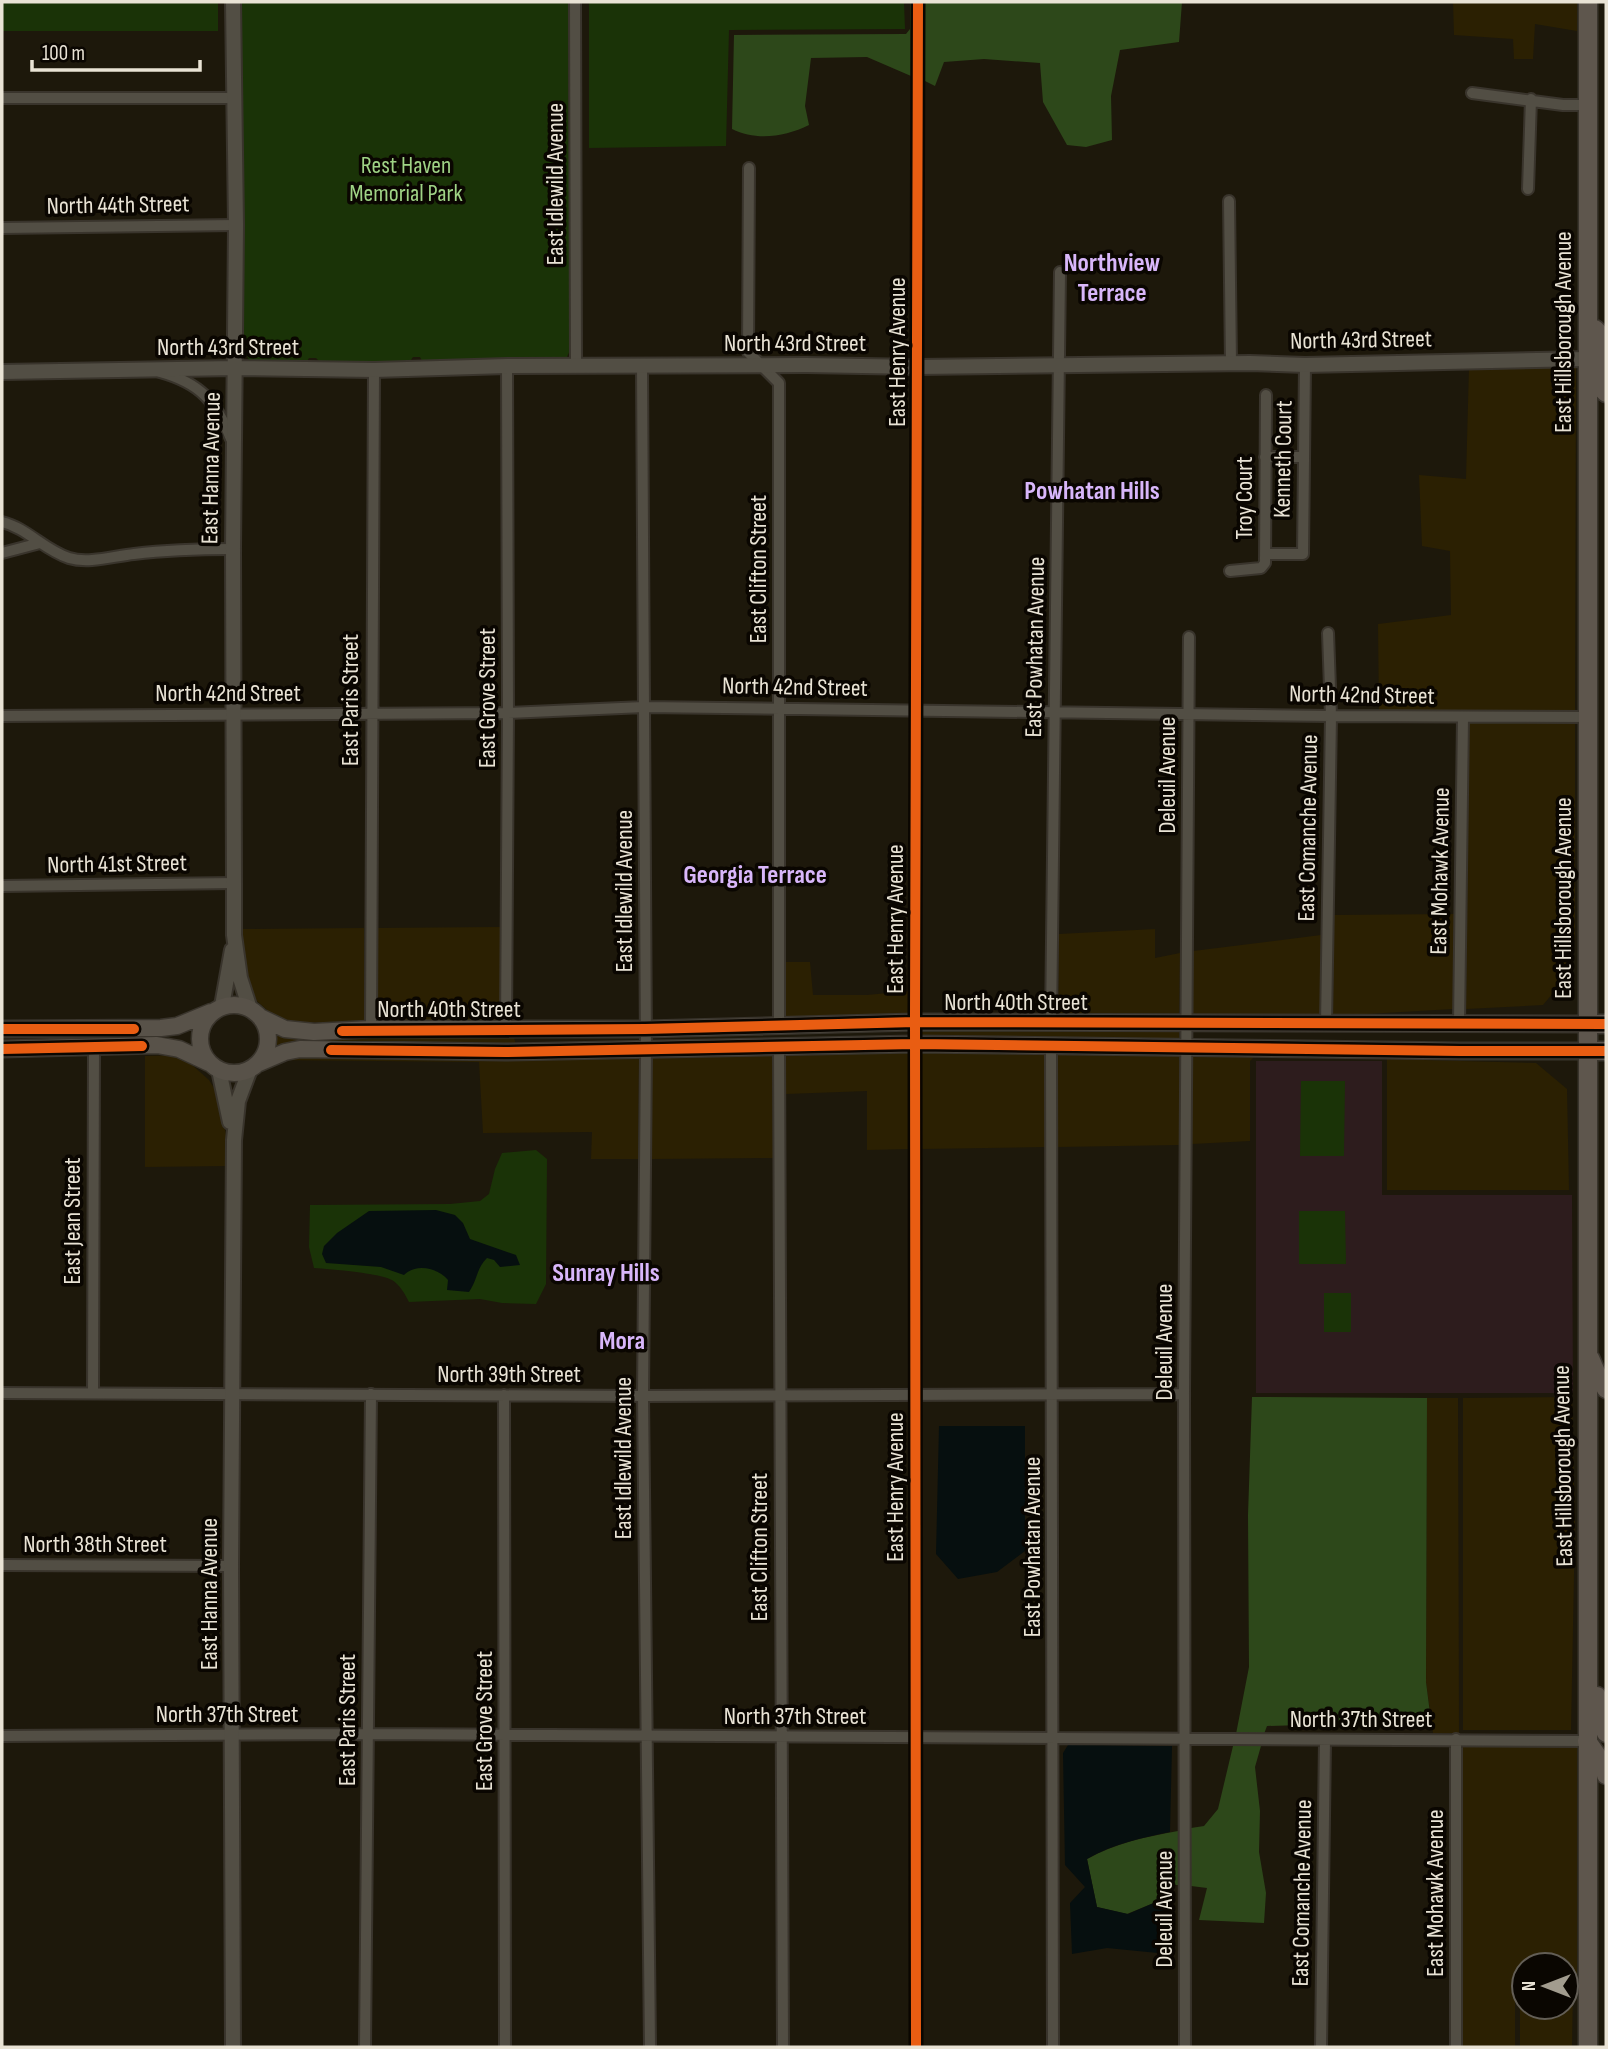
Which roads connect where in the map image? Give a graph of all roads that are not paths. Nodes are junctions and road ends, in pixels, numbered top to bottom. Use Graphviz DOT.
graph roads {
  1 [pos="233,2"];
  2 [pos="575,2"];
  3 [pos="918,2"];
  4 [pos="1588,2"];
  5 [pos="1472,93"];
  6 [pos="2,98"];
  7 [pos="233,98"];
  8 [pos="1531,99"];
  9 [pos="1588,105"];
  10 [pos="749,168"];
  11 [pos="1528,189"];
  12 [pos="1229,201"];
  13 [pos="236,225"];
  14 [pos="2,228"];
  15 [pos="1060,272"];
  16 [pos="1588,322"];
  17 [pos="1606,355"];
  18 [pos="1588,359"];
  19 [pos="1231,363"];
  20 [pos="642,365"];
  21 [pos="763,365"];
  22 [pos="1305,365"];
  23 [pos="506,366"];
  24 [pos="1059,366"];
  25 [pos="576,367"];
  26 [pos="918,367"];
  27 [pos="235,369"];
  28 [pos="150,370"];
  29 [pos="374,370"];
  30 [pos="2,372"];
  31 [pos="1606,393"];
  32 [pos="1266,395"];
  33 [pos="234,445"];
  34 [pos="1265,457"];
  35 [pos="1303,457"];
  36 [pos="2,522"];
  37 [pos="40,542"];
  38 [pos="233,549"];
  39 [pos="2,553"];
  40 [pos="1265,554"];
  41 [pos="1230,571"];
  42 [pos="1328,633"];
  43 [pos="1189,637"];
  44 [pos="644,707"];
  45 [pos="779,707"];
  46 [pos="916,710"];
  47 [pos="1056,712"];
  48 [pos="371,713"];
  49 [pos="508,713"];
  50 [pos="234,714"];
  51 [pos="1188,714"];
  52 [pos="2,716"];
  53 [pos="1331,716"];
  54 [pos="1588,717"];
  55 [pos="1463,718"];
  56 [pos="233,883"];
  57 [pos="2,886"];
  58 [pos="234,935"];
  59 [pos="218,1009"];
  60 [pos="255,1013"];
  61 [pos="915,1022"];
  62 [pos="1186,1023"];
  63 [pos="1051,1024"];
  64 [pos="1326,1024"];
  65 [pos="1459,1024"];
  66 [pos="1587,1024"];
  67 [pos="1606,1024"];
  68 [pos="779,1025"];
  69 [pos="645,1029"];
  70 [pos="371,1030"];
  71 [pos="7,1031"];
  72 [pos="506,1031"];
  73 [pos="915,1044"];
  74 [pos="1051,1046"];
  75 [pos="779,1047"];
  76 [pos="1186,1047"];
  77 [pos="94,1048"];
  78 [pos="2,1049"];
  79 [pos="646,1051"];
  80 [pos="1587,1051"];
  81 [pos="1606,1051"];
  82 [pos="214,1066"];
  83 [pos="253,1067"];
  84 [pos="234,1140"];
  85 [pos="1587,1348"];
  86 [pos="1606,1389"];
  87 [pos="2,1393"];
  88 [pos="93,1393"];
  89 [pos="232,1394"];
  90 [pos="371,1394"];
  91 [pos="1184,1394"];
  92 [pos="504,1395"];
  93 [pos="916,1395"];
  94 [pos="1053,1395"];
  95 [pos="643,1396"];
  96 [pos="780,1396"];
  97 [pos="1589,1523"];
  98 [pos="1606,1543"];
  99 [pos="2,1565"];
  100 [pos="231,1566"];
  101 [pos="1589,1684"];
  102 [pos="1606,1732"];
  103 [pos="233,1734"];
  104 [pos="367,1734"];
  105 [pos="505,1734"];
  106 [pos="2,1736"];
  107 [pos="646,1736"];
  108 [pos="781,1737"];
  109 [pos="916,1738"];
  110 [pos="1053,1739"];
  111 [pos="1456,1739"];
  112 [pos="1184,1740"];
  113 [pos="1325,1740"];
  114 [pos="1587,1741"];
  115 [pos="1606,1775"];
  116 [pos="233,2047"];
  117 [pos="366,2047"];
  118 [pos="505,2047"];
  119 [pos="650,2047"];
  120 [pos="783,2047"];
  121 [pos="916,2047"];
  122 [pos="1053,2047"];
  123 [pos="1185,2047"];
  124 [pos="1321,2047"];
  125 [pos="1456,2047"];
  126 [pos="1588,2047"];
  1 -- 7 [label="street, East Hanna Avenue"];
  2 -- 25 [label="street, East Idlewild Avenue"];
  3 -- 26 [label="street, East Henry Avenue"];
  4 -- 9 [label="main road, East Hillsborough Avenue"];
  5 -- 8 [label="street"];
  6 -- 7 [label="street"];
  7 -- 13 [label="street, East Hanna Avenue"];
  8 -- 9 [label="street"];
  8 -- 11 [label="street"];
  9 -- 16 [label="main road, East Hillsborough Avenue"];
  10 -- 21 [label="street, East Clifton Street"];
  12 -- 19 [label="street"];
  13 -- 14 [label="street, North 44th Street"];
  13 -- 27 [label="street, East Hanna Avenue"];
  15 -- 24 [label="street, East Powhatan Avenue"];
  16 -- 17 [label="main road"];
  16 -- 18 [label="main road, East Hillsborough Avenue"];
  18 -- 22 [label="street, North 43rd Street"];
  18 -- 31 [label="main road"];
  18 -- 54 [label="main road, East Hillsborough Avenue"];
  19 -- 22 [label="street, North 43rd Street"];
  19 -- 24 [label="street, North 43rd Street"];
  20 -- 21 [label="street, North 43rd Street"];
  20 -- 25 [label="street, North 43rd Street"];
  20 -- 44 [label="street, East Idlewild Avenue"];
  21 -- 26 [label="street, North 43rd Street"];
  21 -- 45 [label="street, East Clifton Street"];
  22 -- 35 [label="street, Kenneth Court"];
  23 -- 25 [label="street, North 43rd Street"];
  23 -- 29 [label="street, North 43rd Street"];
  23 -- 49 [label="street, East Grove Street"];
  24 -- 26 [label="street, North 43rd Street"];
  24 -- 47 [label="street, East Powhatan Avenue"];
  26 -- 46 [label="street, East Henry Avenue"];
  27 -- 28 [label="street, North 43rd Street"];
  27 -- 29 [label="street, North 43rd Street"];
  27 -- 33 [label="street, East Hanna Avenue"];
  28 -- 30 [label="street, North 43rd Street"];
  28 -- 33 [label="street"];
  29 -- 48 [label="street, East Paris Street"];
  32 -- 34 [label="street, Troy Court"];
  33 -- 38 [label="street, East Hanna Avenue"];
  34 -- 35 [label="street"];
  34 -- 40 [label="street, Troy Court"];
  35 -- 40 [label="street, Kenneth Court"];
  36 -- 37 [label="street"];
  37 -- 38 [label="street"];
  37 -- 39 [label="street"];
  38 -- 50 [label="street, East Hanna Avenue"];
  40 -- 41 [label="street, Troy Court"];
  42 -- 53 [label="street, East Comanche Avenue"];
  43 -- 51 [label="street, Deleuil Avenue"];
  44 -- 45 [label="street, North 42nd Street"];
  44 -- 49 [label="street, North 42nd Street"];
  44 -- 69 [label="street, East Idlewild Avenue"];
  45 -- 46 [label="street, North 42nd Street"];
  45 -- 68 [label="street, East Clifton Street"];
  46 -- 47 [label="street, North 42nd Street"];
  46 -- 61 [label="street, East Henry Avenue"];
  47 -- 51 [label="street, North 42nd Street"];
  47 -- 63 [label="street, East Powhatan Avenue"];
  48 -- 49 [label="street, North 42nd Street"];
  48 -- 50 [label="street, North 42nd Street"];
  48 -- 70 [label="street, East Paris Street"];
  49 -- 72 [label="street, East Grove Street"];
  50 -- 52 [label="street, North 42nd Street"];
  50 -- 56 [label="street, East Hanna Avenue"];
  51 -- 53 [label="street, North 42nd Street"];
  51 -- 62 [label="street, Deleuil Avenue"];
  53 -- 55 [label="street, North 42nd Street"];
  53 -- 64 [label="street, East Comanche Avenue"];
  54 -- 55 [label="street, North 42nd Street"];
  54 -- 66 [label="main road, East Hillsborough Avenue"];
  55 -- 65 [label="street, East Mohawk Avenue"];
  56 -- 57 [label="street, North 41st Street"];
  56 -- 58 [label="street, East Hanna Avenue"];
  58 -- 59 [label="street, East Hanna Avenue"];
  58 -- 60 [label="street, East Hanna Avenue"];
  59 -- 60 [label="main road"];
  59 -- 71 [label="main road"];
  59 -- 82 [label="main road"];
  60 -- 70 [label="main road, North 40th Street"];
  60 -- 83 [label="main road"];
  61 -- 63 [label="main road, North 40th Street"];
  61 -- 68 [label="main road, North 40th Street"];
  61 -- 73 [label="street, East Henry Avenue"];
  62 -- 63 [label="main road, North 40th Street"];
  62 -- 64 [label="main road, North 40th Street"];
  62 -- 76 [label="street, Deleuil Avenue"];
  64 -- 65 [label="main road, North 40th Street"];
  65 -- 66 [label="main road, North 40th Street"];
  66 -- 67 [label="main road, North 40th Street"];
  66 -- 80 [label="main road, East Hillsborough Avenue"];
  68 -- 69 [label="main road, North 40th Street"];
  69 -- 72 [label="main road, North 40th Street"];
  69 -- 79 [label="street, East Idlewild Avenue"];
  70 -- 72 [label="main road, North 40th Street"];
  73 -- 74 [label="main road, North 40th Street"];
  73 -- 75 [label="main road, North 40th Street"];
  73 -- 93 [label="street, East Henry Avenue"];
  74 -- 76 [label="main road, North 40th Street"];
  74 -- 94 [label="street, East Powhatan Avenue"];
  75 -- 79 [label="main road, North 40th Street"];
  75 -- 96 [label="street, East Clifton Street"];
  76 -- 80 [label="main road, North 40th Street"];
  76 -- 91 [label="street, Deleuil Avenue"];
  77 -- 78 [label="main road"];
  77 -- 82 [label="main road"];
  77 -- 88 [label="street, East Jean Street"];
  79 -- 83 [label="main road, North 40th Street"];
  79 -- 95 [label="street, East Idlewild Avenue"];
  80 -- 81 [label="main road, North 40th Street"];
  80 -- 85 [label="main road, East Hillsborough Avenue"];
  82 -- 83 [label="main road"];
  82 -- 84 [label="street, East Hanna Avenue"];
  83 -- 84 [label="street, East Hanna Avenue"];
  84 -- 89 [label="street, East Hanna Avenue"];
  85 -- 86 [label="main road"];
  85 -- 97 [label="main road, East Hillsborough Avenue"];
  87 -- 88 [label="street, North 39th Street"];
  88 -- 89 [label="street, North 39th Street"];
  89 -- 90 [label="street, North 39th Street"];
  89 -- 100 [label="street, East Hanna Avenue"];
  90 -- 92 [label="street, North 39th Street"];
  90 -- 104 [label="street, East Paris Street"];
  91 -- 94 [label="street, North 39th Street"];
  91 -- 112 [label="street, Deleuil Avenue"];
  92 -- 95 [label="street, North 39th Street"];
  92 -- 105 [label="street, East Grove Street"];
  93 -- 94 [label="street, North 39th Street"];
  93 -- 96 [label="street, North 39th Street"];
  93 -- 109 [label="street, East Henry Avenue"];
  94 -- 110 [label="street, East Powhatan Avenue"];
  95 -- 96 [label="street, North 39th Street"];
  95 -- 107 [label="street, East Idlewild Avenue"];
  96 -- 108 [label="street, East Clifton Street"];
  97 -- 98 [label="main road"];
  97 -- 101 [label="main road, East Hillsborough Avenue"];
  99 -- 100 [label="street, North 38th Street"];
  100 -- 103 [label="street, East Hanna Avenue"];
  101 -- 102 [label="main road"];
  101 -- 114 [label="main road, East Hillsborough Avenue"];
  103 -- 104 [label="street, North 37th Street"];
  103 -- 106 [label="street, North 37th Street"];
  103 -- 116 [label="street, East Hanna Avenue"];
  104 -- 105 [label="street, North 37th Street"];
  104 -- 117 [label="street, East Paris Street"];
  105 -- 107 [label="street, North 37th Street"];
  105 -- 118 [label="street, East Grove Street"];
  107 -- 108 [label="street, North 37th Street"];
  107 -- 119 [label="street, East Idlewild Avenue"];
  108 -- 109 [label="street, North 37th Street"];
  108 -- 120 [label="street, East Clifton Street"];
  109 -- 110 [label="street, North 37th Street"];
  109 -- 121 [label="street, East Henry Avenue"];
  110 -- 112 [label="street, North 37th Street"];
  110 -- 122 [label="street, East Powhatan Avenue"];
  111 -- 113 [label="street, North 37th Street"];
  111 -- 114 [label="street, North 37th Street"];
  111 -- 125 [label="street, East Mohawk Avenue"];
  112 -- 113 [label="street, North 37th Street"];
  112 -- 123 [label="street, Deleuil Avenue"];
  113 -- 124 [label="street, East Comanche Avenue"];
  114 -- 115 [label="main road"];
  114 -- 126 [label="main road, East Hillsborough Avenue"];
}
